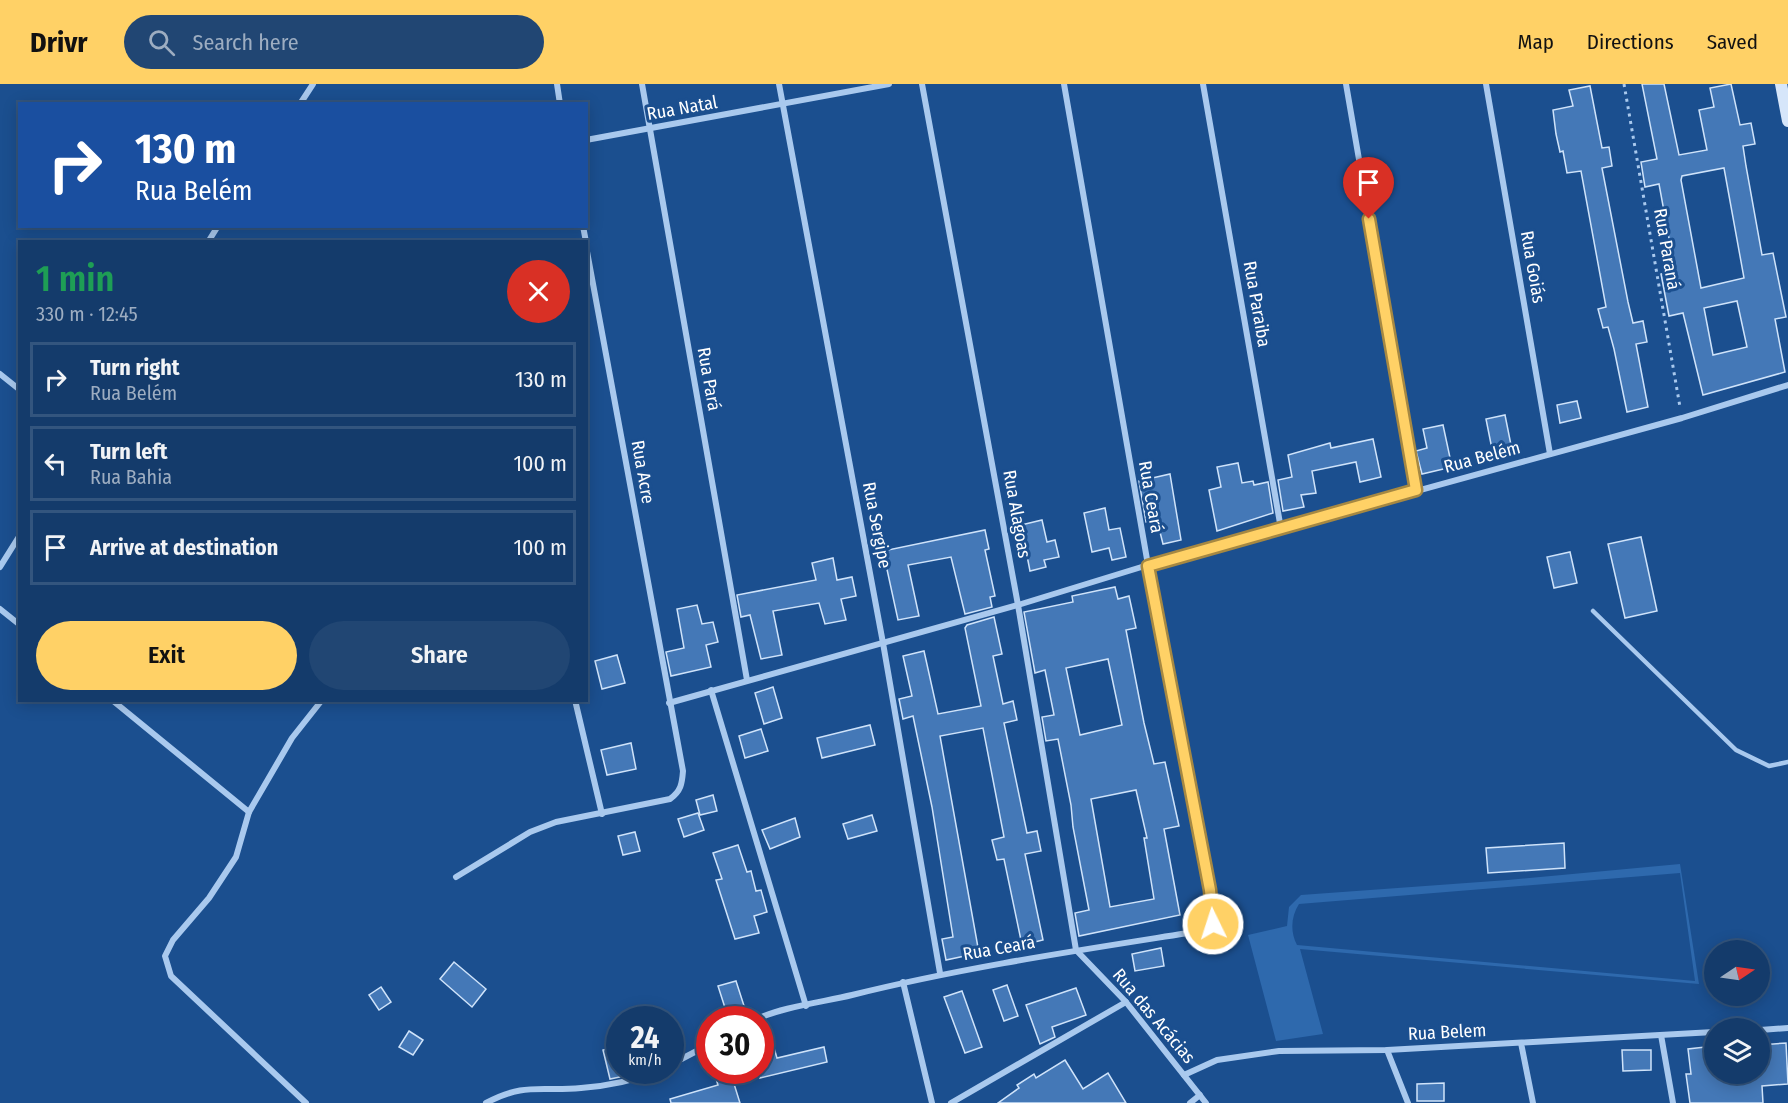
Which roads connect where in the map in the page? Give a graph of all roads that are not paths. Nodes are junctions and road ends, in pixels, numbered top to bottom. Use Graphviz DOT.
graph roads {
  1 [pos="313,84"];
  2 [pos="557,84"];
  3 [pos="642,84"];
  4 [pos="779,84"];
  5 [pos="889,84"];
  6 [pos="922,84"];
  7 [pos="1064,84"];
  8 [pos="1203,84"];
  9 [pos="1346,84"];
  10 [pos="1486,84"];
  11 [pos="1781,84"];
  12 [pos="301,102"];
  13 [pos="560,102"];
  14 [pos="783,105"];
  15 [pos="1788,121"];
  16 [pos="650,129"];
  17 [pos="588,140"];
  18 [pos="588,257"];
  19 [pos="0,374"];
  20 [pos="1788,385"];
  21 [pos="18,388"];
  22 [pos="1550,454"];
  23 [pos="1416,490"];
  24 [pos="1281,529"];
  25 [pos="18,538"];
  26 [pos="1148,566"];
  27 [pos="0,567"];
  28 [pos="1018,605"];
  29 [pos="0,609"];
  30 [pos="1593,611"];
  31 [pos="18,623"];
  32 [pos="884,643"];
  33 [pos="747,680"];
  34 [pos="711,690"];
  35 [pos="114,702"];
  36 [pos="320,702"];
  37 [pos="575,702"];
  38 [pos="669,703"];
  39 [pos="1788,762"];
  40 [pos="249,812"];
  41 [pos="602,814"];
  42 [pos="456,878"];
  43 [pos="1076,950"];
  44 [pos="940,973"];
  45 [pos="903,982"];
  46 [pos="1126,1002"];
  47 [pos="806,1006"];
  48 [pos="774,1012"];
  49 [pos="1788,1028"];
  50 [pos="1770,1029"];
  51 [pos="1704,1033"];
  52 [pos="1661,1035"];
  53 [pos="1521,1043"];
  54 [pos="1388,1050"];
  55 [pos="1184,1075"];
  56 [pos="609,1084"];
  57 [pos="1200,1095"];
  58 [pos="299,1096"];
  59 [pos="295,1103"];
  60 [pos="306,1103"];
  61 [pos="486,1103"];
  62 [pos="932,1103"];
  63 [pos="951,1103"];
  64 [pos="1190,1103"];
  65 [pos="1206,1103"];
  66 [pos="1408,1103"];
  67 [pos="1533,1103"];
  68 [pos="1673,1103"];
  1 -- 12 [label="street"];
  2 -- 13 [label="street"];
  3 -- 16 [label="street, Rua Pará"];
  4 -- 14 [label="street, Rua Sergipe"];
  5 -- 14 [label="street, Rua Natal"];
  6 -- 28 [label="street, Rua Alagoas"];
  7 -- 26 [label="street, Rua Ceará"];
  8 -- 24 [label="street, Rua Paraiba"];
  9 -- 23 [label="street"];
  10 -- 22 [label="street, Rua Goiás"];
  11 -- 15 [label="main road"];
  14 -- 16 [label="street, Rua Natal"];
  14 -- 32 [label="street, Rua Sergipe"];
  16 -- 17 [label="street, Rua Natal"];
  16 -- 33 [label="street, Rua Pará"];
  18 -- 38 [label="street, Rua Acre"];
  19 -- 21 [label="street"];
  20 -- 22 [label="street, Rua Belém"];
  22 -- 23 [label="street, Rua Belém"];
  23 -- 24 [label="street, Rua Belém"];
  24 -- 26 [label="street, Rua Belém"];
  25 -- 27 [label="street"];
  26 -- 28 [label="street, Rua Belém"];
  26 -- 43 [label="street, Rua Ceará"];
  28 -- 32 [label="street, Rua Belém"];
  28 -- 43 [label="street, Rua Alagoas"];
  29 -- 31 [label="street"];
  30 -- 39 [label="lane"];
  32 -- 33 [label="street, Rua Belém"];
  32 -- 44 [label="street, Rua Sergipe"];
  33 -- 34 [label="street, Rua Belém"];
  34 -- 38 [label="street, Rua Belém"];
  34 -- 47 [label="street"];
  35 -- 40 [label="street"];
  36 -- 40 [label="street"];
  37 -- 41 [label="street"];
  38 -- 41 [label="street, Rua Acre"];
  40 -- 58 [label="street"];
  41 -- 42 [label="street"];
  43 -- 44 [label="street, Rua Ceará"];
  43 -- 46 [label="street, Rua das Acácias"];
  44 -- 45 [label="street, Rua Ceará"];
  45 -- 47 [label="street, Rua Ceará"];
  45 -- 62 [label="street"];
  46 -- 55 [label="street, Rua das Acácias"];
  46 -- 63 [label="street"];
  47 -- 48 [label="street"];
  49 -- 50 [label="street"];
  51 -- 52 [label="street, Rua Belem"];
  52 -- 53 [label="street, Rua Belem"];
  52 -- 68 [label="street"];
  53 -- 54 [label="street, Rua Belem"];
  53 -- 67 [label="street"];
  54 -- 55 [label="street, Rua Belem"];
  54 -- 66 [label="street"];
  55 -- 57 [label="street, Rua das Acácias"];
  56 -- 61 [label="street"];
  57 -- 64 [label="street"];
  57 -- 65 [label="street, Rua das Acácias"];
  58 -- 59 [label="street"];
  58 -- 60 [label="street"];
}
